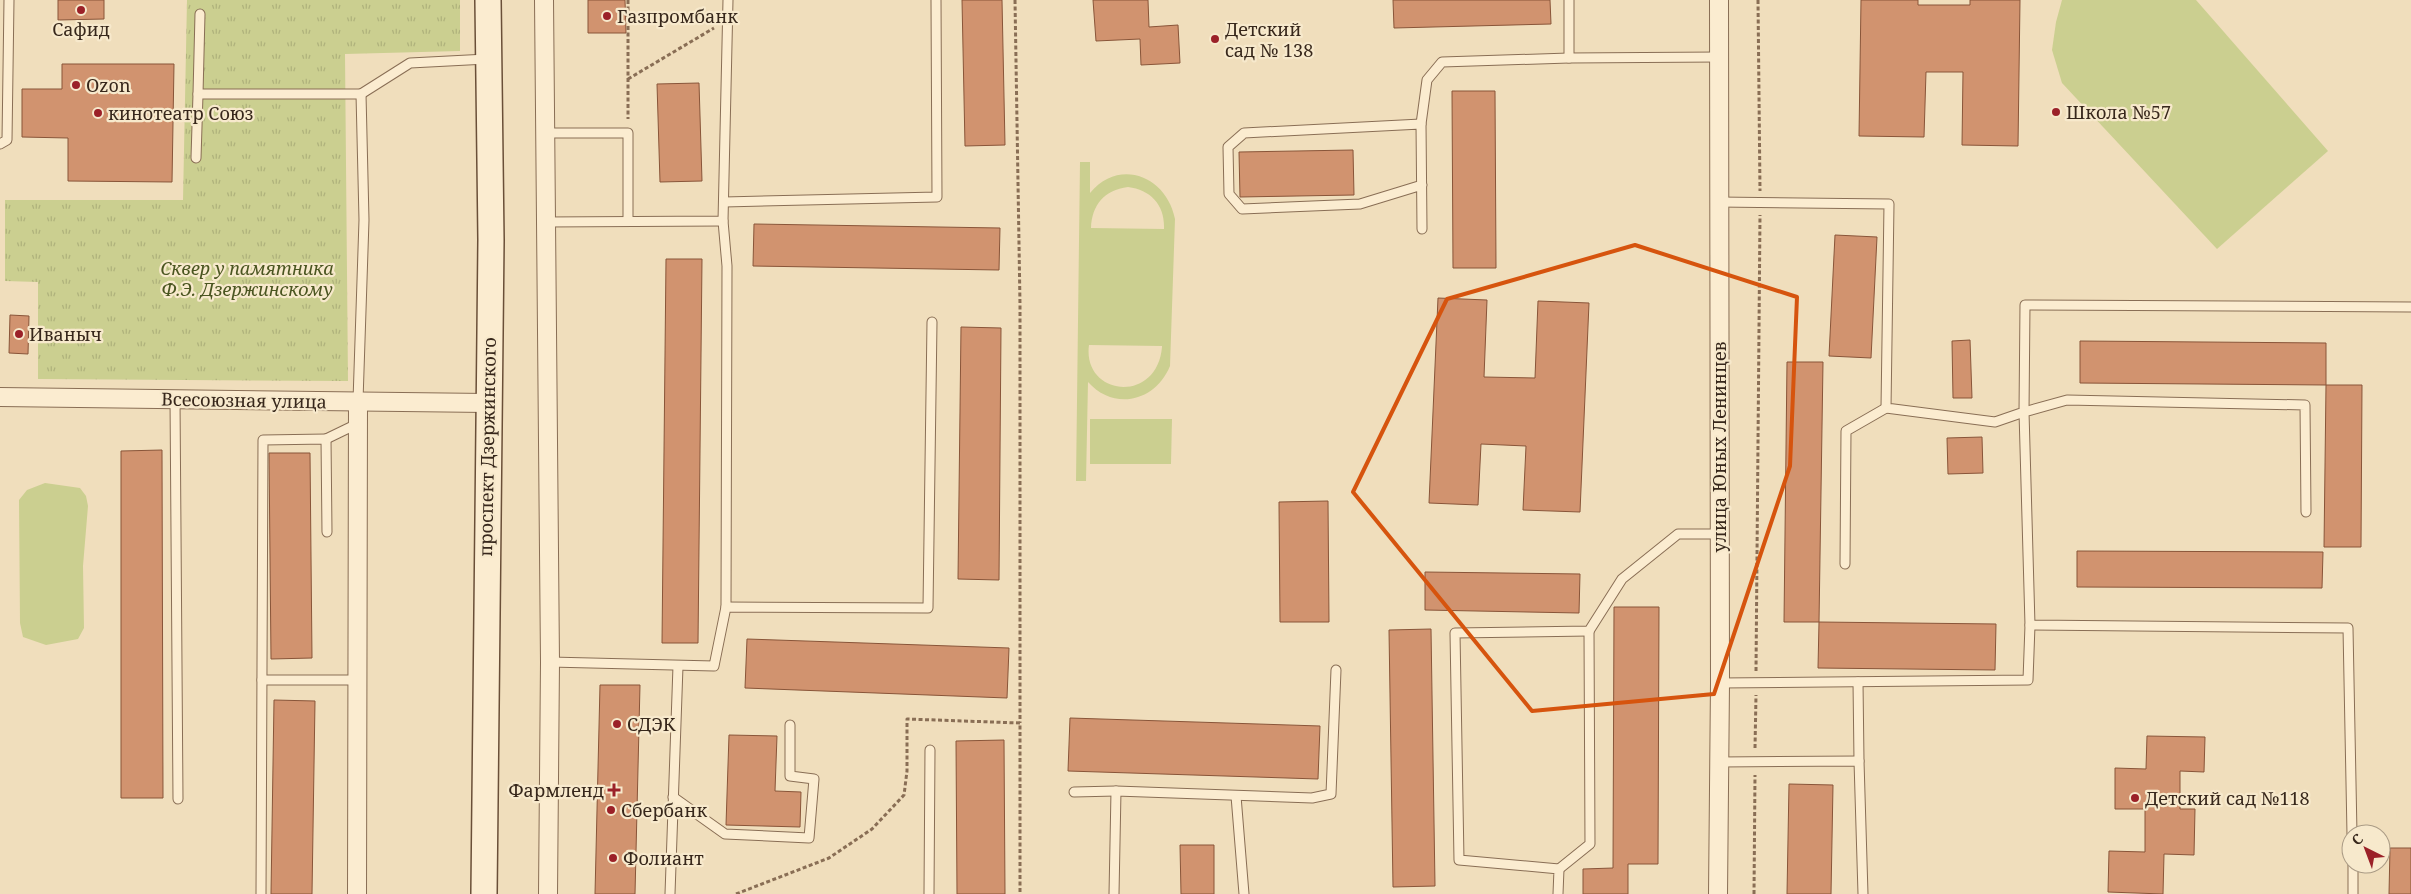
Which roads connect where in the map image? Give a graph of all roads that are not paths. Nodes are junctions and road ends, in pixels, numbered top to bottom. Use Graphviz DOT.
graph roads {
  1 [pos="9,0"];
  2 [pos="488,0"];
  3 [pos="544,0"];
  4 [pos="728,0"];
  5 [pos="936,0"];
  6 [pos="1569,0"];
  7 [pos="1719,0"];
  8 [pos="200,14"];
  9 [pos="1719,57"];
  10 [pos="1569,58"];
  11 [pos="488,59"];
  12 [pos="198,94"];
  13 [pos="361,94"];
  14 [pos="1421,124"];
  15 [pos="545,133"];
  16 [pos="0,144"];
  17 [pos="196,158"];
  18 [pos="1422,185"];
  19 [pos="724,202"];
  20 [pos="1718,202"];
  21 [pos="628,220"];
  22 [pos="723,220"];
  23 [pos="546,222"];
  24 [pos="1422,229"];
  25 [pos="2411,307"];
  26 [pos="932,322"];
  27 [pos="0,397"];
  28 [pos="175,399"];
  29 [pos="358,401"];
  30 [pos="487,403"];
  31 [pos="1886,408"];
  32 [pos="2024,412"];
  33 [pos="357,424"];
  34 [pos="326,439"];
  35 [pos="2306,512"];
  36 [pos="327,532"];
  37 [pos="1720,534"];
  38 [pos="1845,564"];
  39 [pos="726,607"];
  40 [pos="2030,625"];
  41 [pos="1589,630"];
  42 [pos="550,662"];
  43 [pos="678,666"];
  44 [pos="1336,670"];
  45 [pos="262,680"];
  46 [pos="356,680"];
  47 [pos="1858,682"];
  48 [pos="1720,683"];
  49 [pos="790,725"];
  50 [pos="930,750"];
  51 [pos="1859,761"];
  52 [pos="1720,762"];
  53 [pos="1116,791"];
  54 [pos="1074,792"];
  55 [pos="1236,796"];
  56 [pos="673,797"];
  57 [pos="178,799"];
  58 [pos="2352,824"];
  59 [pos="1559,869"];
  60 [pos="2353,874"];
  61 [pos="261,894"];
  62 [pos="357,894"];
  63 [pos="484,894"];
  64 [pos="548,894"];
  65 [pos="670,894"];
  66 [pos="928,894"];
  67 [pos="1114,894"];
  68 [pos="1244,894"];
  69 [pos="1558,894"];
  70 [pos="1718,894"];
  71 [pos="1863,894"];
  72 [pos="2354,894"];
  1 -- 16 [label="lane"];
  2 -- 11 [label="main road, проспект Дзержинского"];
  3 -- 15 [label="street"];
  4 -- 19 [label="lane"];
  5 -- 19 [label="lane"];
  6 -- 10 [label="lane"];
  7 -- 9 [label="street, улица Юных Ленинцев"];
  8 -- 12 [label="lane"];
  9 -- 10 [label="lane"];
  9 -- 20 [label="street, улица Юных Ленинцев"];
  10 -- 14 [label="lane"];
  11 -- 13 [label="lane"];
  11 -- 30 [label="main road, проспект Дзержинского"];
  12 -- 13 [label="lane"];
  12 -- 17 [label="lane"];
  13 -- 29 [label="lane"];
  14 -- 18 [label="lane"];
  14 -- 18 [label="lane"];
  15 -- 21 [label="lane"];
  15 -- 23 [label="street"];
  18 -- 24 [label="lane"];
  19 -- 22 [label="lane"];
  20 -- 31 [label="lane"];
  20 -- 37 [label="street, улица Юных Ленинцев"];
  21 -- 22 [label="lane"];
  21 -- 23 [label="lane"];
  22 -- 39 [label="lane"];
  23 -- 42 [label="street"];
  25 -- 32 [label="lane"];
  26 -- 39 [label="lane"];
  27 -- 28 [label="street, Всесоюзная улица"];
  28 -- 29 [label="street, Всесоюзная улица"];
  28 -- 57 [label="lane"];
  29 -- 30 [label="street, Всесоюзная улица"];
  29 -- 33 [label="street"];
  30 -- 63 [label="main road, проспект Дзержинского"];
  31 -- 32 [label="lane"];
  31 -- 38 [label="lane"];
  32 -- 35 [label="lane"];
  32 -- 40 [label="lane"];
  33 -- 34 [label="lane"];
  33 -- 46 [label="street"];
  34 -- 36 [label="lane"];
  34 -- 45 [label="lane"];
  37 -- 41 [label="lane"];
  37 -- 48 [label="street, улица Юных Ленинцев"];
  39 -- 43 [label="lane"];
  40 -- 47 [label="lane"];
  40 -- 58 [label="lane"];
  41 -- 59 [label="lane"];
  41 -- 59 [label="lane"];
  42 -- 43 [label="lane"];
  42 -- 64 [label="street"];
  43 -- 56 [label="lane"];
  44 -- 55 [label="lane"];
  45 -- 46 [label="lane"];
  45 -- 61 [label="lane"];
  46 -- 62 [label="street"];
  47 -- 48 [label="lane"];
  47 -- 51 [label="lane"];
  48 -- 52 [label="street, улица Юных Ленинцев"];
  49 -- 56 [label="lane"];
  50 -- 66 [label="lane"];
  51 -- 52 [label="lane"];
  51 -- 71 [label="lane"];
  52 -- 70 [label="street, улица Юных Ленинцев"];
  53 -- 54 [label="lane"];
  53 -- 55 [label="lane"];
  53 -- 67 [label="lane"];
  55 -- 68 [label="lane"];
  56 -- 65 [label="lane"];
  59 -- 69 [label="lane"];
  60 -- 72 [label="lane"];
}
